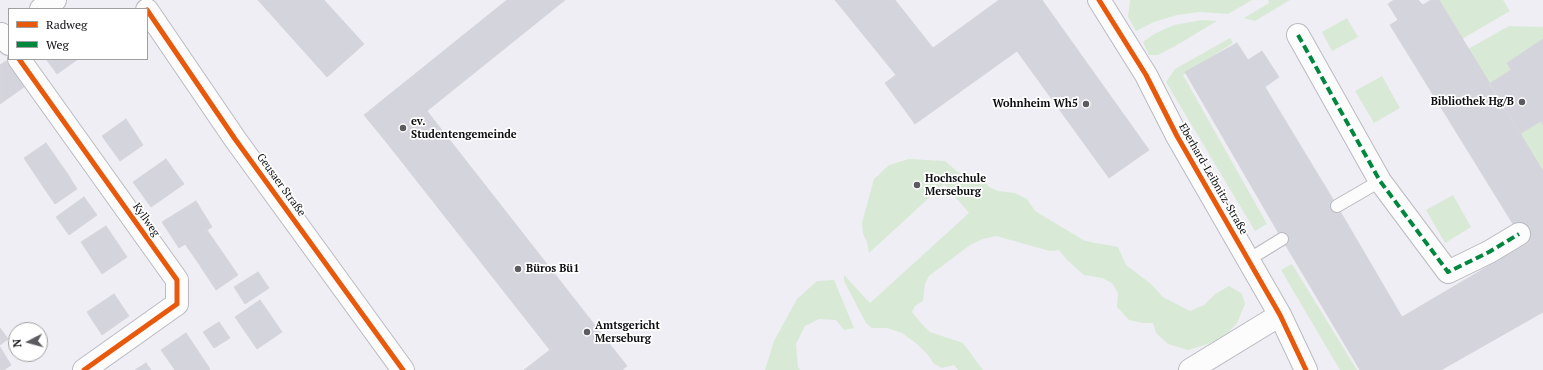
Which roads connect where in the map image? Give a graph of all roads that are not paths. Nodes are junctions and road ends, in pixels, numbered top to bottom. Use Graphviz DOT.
graph roads {
  1 [pos="55,0"];
  2 [pos="140,0"];
  3 [pos="1099,0"];
  4 [pos="43,8"];
  5 [pos="146,8"];
  6 [pos="148,10"];
  7 [pos="1298,35"];
  8 [pos="20,60"];
  9 [pos="1380,181"];
  10 [pos="1337,206"];
  11 [pos="1519,234"];
  12 [pos="1282,239"];
  13 [pos="1248,260"];
  14 [pos="1280,315"];
  15 [pos="84,370"];
  16 [pos="403,370"];
  17 [pos="1190,370"];
  18 [pos="1306,370"];
  1 -- 4 [label="street"];
  2 -- 5 [label="street, Geusaer Straße"];
  3 -- 13 [label="street, Eberhard-Leibnitz-Straße"];
  6 -- 16 [label="street, Geusaer Straße"];
  7 -- 9 [label="street"];
  8 -- 15 [label="street, Kyllweg"];
  9 -- 10 [label="lane"];
  9 -- 11 [label="street"];
  12 -- 13 [label="lane"];
  13 -- 14 [label="street, Eberhard-Leibnitz-Straße"];
  14 -- 17 [label="street"];
  14 -- 18 [label="street, Eberhard-Leibnitz-Straße"];
}
